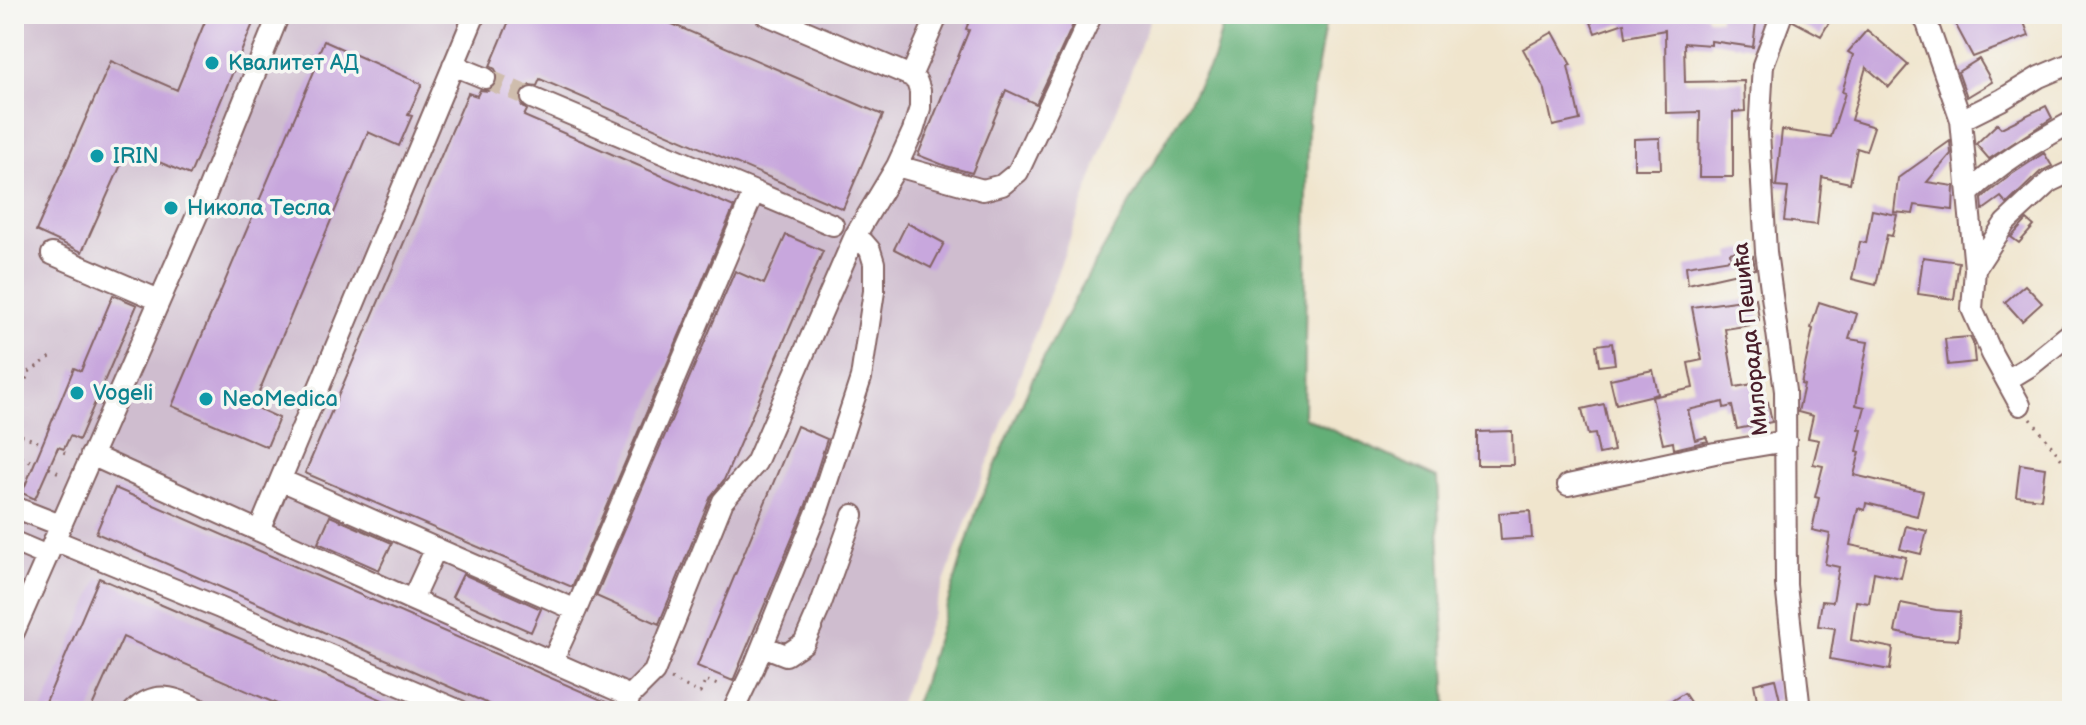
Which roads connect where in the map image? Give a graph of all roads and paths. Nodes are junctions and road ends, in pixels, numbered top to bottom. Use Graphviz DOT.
graph roads {
  1 [pos="279,14"];
  2 [pos="475,14"];
  3 [pos="765,14"];
  4 [pos="938,14"];
  5 [pos="1092,14"];
  6 [pos="1782,14"];
  7 [pos="1921,14"];
  8 [pos="2072,63"];
  9 [pos="453,65"];
  10 [pos="911,76"];
  11 [pos="485,78"];
  12 [pos="532,98"];
  13 [pos="1961,120"];
  14 [pos="2072,122"];
  15 [pos="897,166"];
  16 [pos="2072,171"];
  17 [pos="754,192"];
  18 [pos="1968,194"];
  19 [pos="833,225"];
  20 [pos="855,236"];
  21 [pos="52,254"];
  22 [pos="1975,269"];
  23 [pos="159,300"];
  24 [pos="2072,332"];
  25 [pos="52,356"];
  26 [pos="2007,380"];
  27 [pos="2020,405"];
  28 [pos="14,409"];
  29 [pos="14,432"];
  30 [pos="1786,441"];
  31 [pos="43,444"];
  32 [pos="14,454"];
  33 [pos="91,455"];
  34 [pos="35,463"];
  35 [pos="2072,473"];
  36 [pos="281,480"];
  37 [pos="1568,485"];
  38 [pos="14,507"];
  39 [pos="853,515"];
  40 [pos="259,531"];
  41 [pos="54,541"];
  42 [pos="14,542"];
  43 [pos="436,548"];
  44 [pos="412,600"];
  45 [pos="576,610"];
  46 [pos="14,632"];
  47 [pos="763,646"];
  48 [pos="552,662"];
  49 [pos="654,672"];
  50 [pos="737,703"];
  51 [pos="628,704"];
  52 [pos="134,711"];
  53 [pos="203,711"];
  54 [pos="460,711"];
  55 [pos="1800,711"];
  1 -- 23 [label="street"];
  2 -- 9 [label="street"];
  3 -- 10 [label="street"];
  4 -- 10 [label="street"];
  5 -- 15 [label="street"];
  6 -- 30 [label="street, Милорада Пешића"];
  7 -- 13 [label="street"];
  8 -- 13 [label="street"];
  9 -- 11 [label="street"];
  9 -- 36 [label="street"];
  10 -- 15 [label="street"];
  12 -- 17 [label="street"];
  13 -- 18 [label="street"];
  14 -- 18 [label="street"];
  15 -- 20 [label="street"];
  16 -- 22 [label="street"];
  17 -- 19 [label="street"];
  17 -- 45 [label="street"];
  18 -- 22 [label="street"];
  20 -- 47 [label="street"];
  20 -- 49 [label="street"];
  21 -- 23 [label="street"];
  22 -- 26 [label="street"];
  23 -- 33 [label="street"];
  24 -- 26 [label="street"];
  25 -- 28 [label="path"];
  26 -- 27 [label="street"];
  27 -- 35 [label="path"];
  29 -- 31 [label="path"];
  30 -- 37 [label="street"];
  30 -- 55 [label="street, Милорада Пешића"];
  32 -- 34 [label="path"];
  33 -- 40 [label="street"];
  33 -- 41 [label="street"];
  36 -- 40 [label="street"];
  36 -- 43 [label="street"];
  38 -- 41 [label="street"];
  39 -- 47 [label="street"];
  40 -- 44 [label="street"];
  41 -- 42 [label="street"];
  41 -- 46 [label="street"];
  41 -- 54 [label="street"];
  43 -- 44 [label="street"];
  43 -- 45 [label="street"];
  44 -- 48 [label="street"];
  45 -- 48 [label="street"];
  47 -- 50 [label="street"];
  48 -- 51 [label="street"];
  49 -- 50 [label="path"];
  49 -- 51 [label="street"];
  52 -- 53 [label="street"];
}
